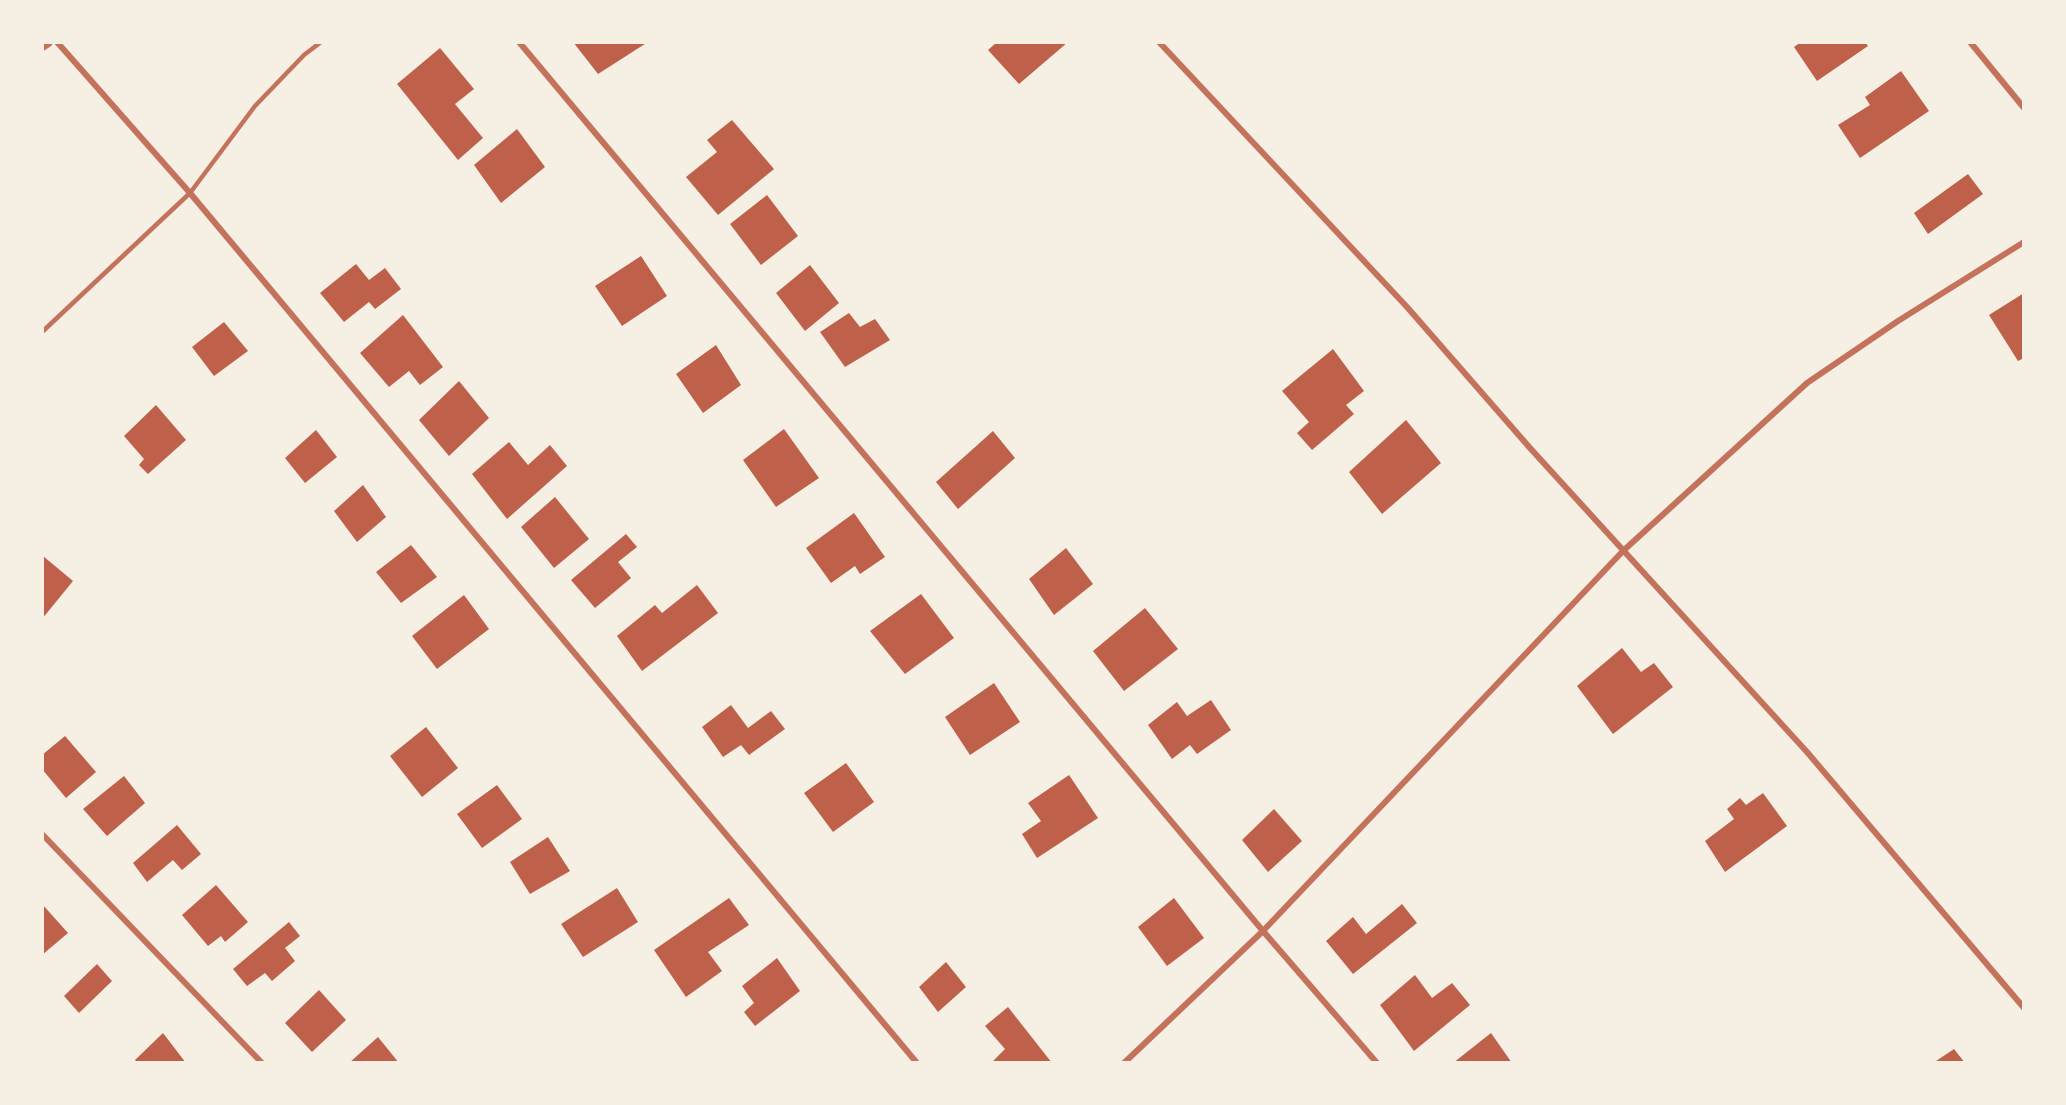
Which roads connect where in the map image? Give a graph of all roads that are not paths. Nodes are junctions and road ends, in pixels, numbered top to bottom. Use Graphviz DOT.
graph roads {
  1 [pos="48,42"];
  2 [pos="57,42"];
  3 [pos="321,42"];
  4 [pos="519,42"];
  5 [pos="1159,42"];
  6 [pos="1970,42"];
  7 [pos="42,46"];
  8 [pos="2024,108"];
  9 [pos="190,193"];
  10 [pos="2024,242"];
  11 [pos="42,332"];
  12 [pos="1623,551"];
  13 [pos="42,834"];
  14 [pos="1263,931"];
  15 [pos="2024,1008"];
  16 [pos="262,1063"];
  17 [pos="917,1063"];
  18 [pos="1124,1063"];
  19 [pos="1377,1063"];
  1 -- 7 [label="street"];
  2 -- 9 [label="street"];
  3 -- 9 [label="lane"];
  4 -- 14 [label="street"];
  5 -- 12 [label="street"];
  6 -- 8 [label="street"];
  9 -- 11 [label="lane"];
  9 -- 17 [label="street"];
  10 -- 12 [label="street"];
  12 -- 14 [label="street"];
  12 -- 15 [label="street"];
  13 -- 16 [label="street"];
  14 -- 18 [label="street"];
  14 -- 19 [label="street"];
}
